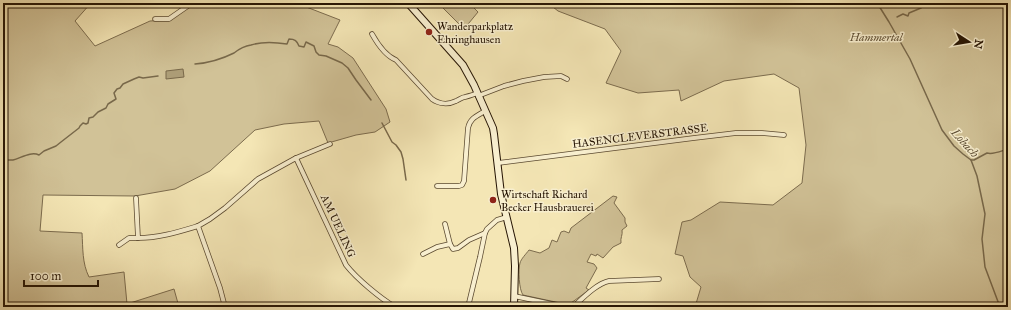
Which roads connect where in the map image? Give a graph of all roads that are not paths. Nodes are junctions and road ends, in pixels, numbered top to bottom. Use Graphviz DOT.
graph roads {
  1 [pos="192,3"];
  2 [pos="408,3"];
  3 [pos="155,19"];
  4 [pos="372,34"];
  5 [pos="567,79"];
  6 [pos="478,95"];
  7 [pos="485,111"];
  8 [pos="784,135"];
  9 [pos="330,144"];
  10 [pos="296,158"];
  11 [pos="498,163"];
  12 [pos="437,186"];
  13 [pos="136,198"];
  14 [pos="507,217"];
  15 [pos="445,224"];
  16 [pos="198,226"];
  17 [pos="485,233"];
  18 [pos="138,238"];
  19 [pos="450,244"];
  20 [pos="119,245"];
  21 [pos="423,254"];
  22 [pos="659,279"];
  23 [pos="514,296"];
  24 [pos="390,304"];
  25 [pos="225,307"];
  26 [pos="386,307"];
  27 [pos="395,307"];
  28 [pos="468,307"];
  29 [pos="514,307"];
  30 [pos="572,307"];
  1 -- 3 [label="street"];
  2 -- 6 [label="main road"];
  4 -- 6 [label="street"];
  5 -- 6 [label="street"];
  6 -- 7 [label="main road"];
  7 -- 11 [label="main road"];
  7 -- 12 [label="street"];
  8 -- 11 [label="street, HASENCLEVERSTRASSE"];
  9 -- 10 [label="street"];
  10 -- 16 [label="street"];
  10 -- 24 [label="street, AM UELING"];
  11 -- 14 [label="main road"];
  13 -- 18 [label="street"];
  14 -- 17 [label="street"];
  14 -- 23 [label="main road"];
  15 -- 19 [label="street"];
  16 -- 18 [label="street"];
  16 -- 25 [label="street"];
  17 -- 19 [label="street"];
  17 -- 28 [label="street"];
  18 -- 20 [label="street"];
  19 -- 21 [label="street"];
  22 -- 30 [label="street"];
  23 -- 29 [label="main road"];
  23 -- 30 [label="street"];
  24 -- 26 [label="street"];
  24 -- 27 [label="street, AM UELING"];
}
